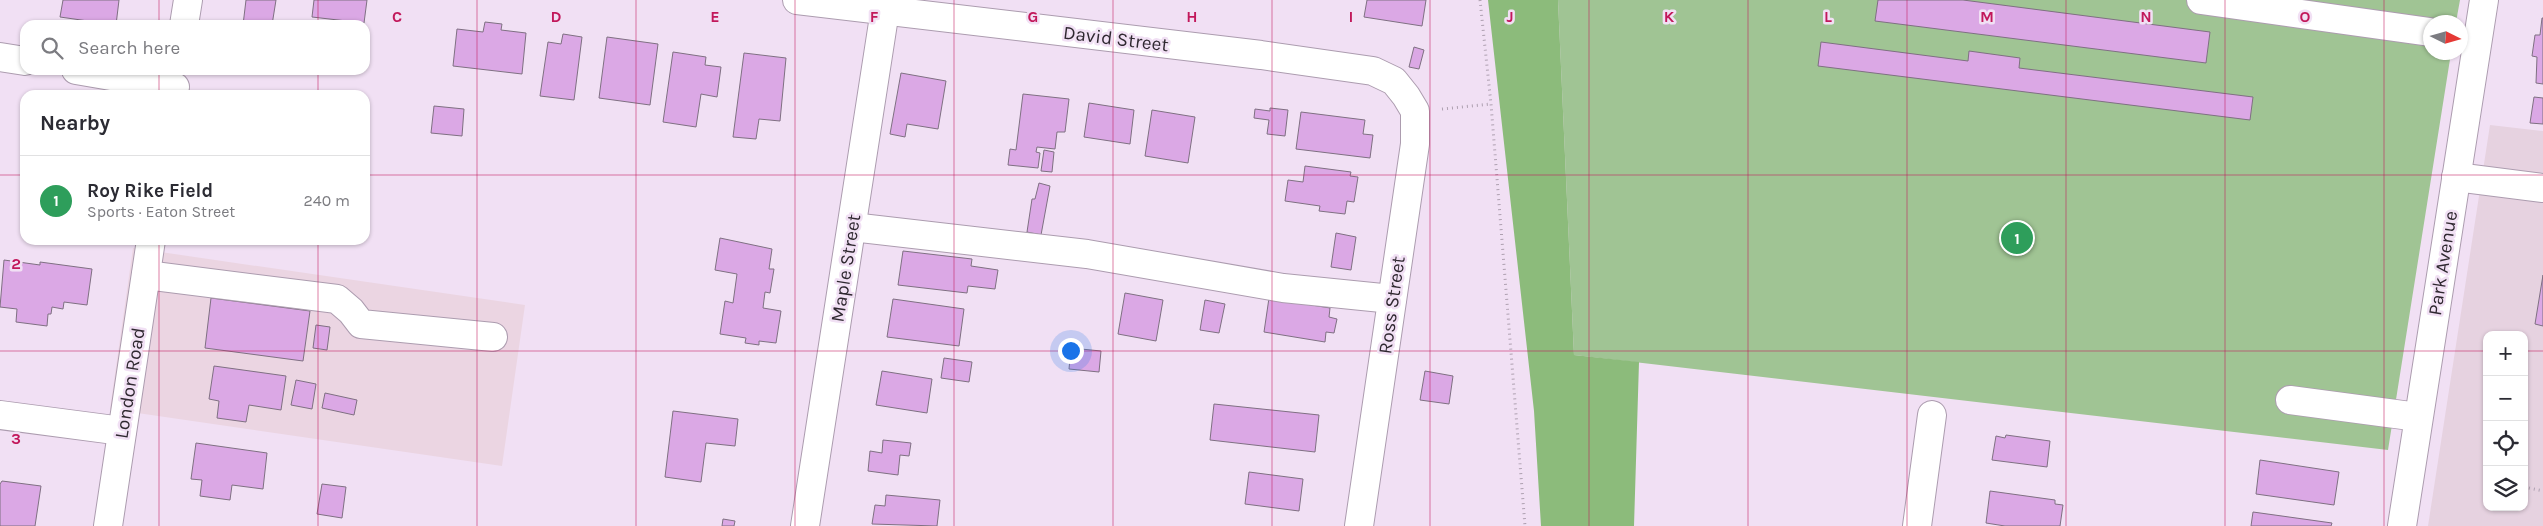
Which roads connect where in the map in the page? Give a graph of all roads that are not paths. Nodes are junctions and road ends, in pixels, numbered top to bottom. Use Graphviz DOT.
graph roads {
  1 [pos="188,0"];
  2 [pos="796,0"];
  3 [pos="2201,0"];
  4 [pos="2484,0"];
  5 [pos="884,10"];
  6 [pos="185,20"];
  7 [pos="2423,31"];
  8 [pos="2469,37"];
  9 [pos="0,57"];
  10 [pos="20,60"];
  11 [pos="111,75"];
  12 [pos="175,84"];
  13 [pos="1415,111"];
  14 [pos="2456,177"];
  15 [pos="2543,188"];
  16 [pos="852,227"];
  17 [pos="150,245"];
  18 [pos="146,275"];
  19 [pos="1392,299"];
  20 [pos="493,337"];
  21 [pos="2290,400"];
  22 [pos="0,415"];
  23 [pos="1932,415"];
  24 [pos="2418,417"];
  25 [pos="122,430"];
  26 [pos="108,526"];
  27 [pos="805,526"];
  28 [pos="1359,526"];
  29 [pos="1917,526"];
  30 [pos="2402,526"];
  1 -- 6 [label="street"];
  2 -- 5 [label="street, David Street"];
  3 -- 7 [label="street"];
  4 -- 8 [label="street, Park Avenue"];
  5 -- 13 [label="street, David Street"];
  5 -- 16 [label="street, Maple Street"];
  8 -- 14 [label="street, Park Avenue"];
  9 -- 10 [label="street"];
  11 -- 12 [label="street"];
  13 -- 19 [label="street, Ross Street"];
  14 -- 15 [label="street"];
  14 -- 24 [label="street, Park Avenue"];
  16 -- 19 [label="street"];
  16 -- 27 [label="street, Maple Street"];
  17 -- 18 [label="street, London Road"];
  18 -- 20 [label="street"];
  18 -- 25 [label="street, London Road"];
  19 -- 28 [label="street, Ross Street"];
  21 -- 24 [label="street"];
  22 -- 25 [label="street"];
  23 -- 29 [label="street"];
  24 -- 30 [label="street, Park Avenue"];
  25 -- 26 [label="street, London Road"];
}
